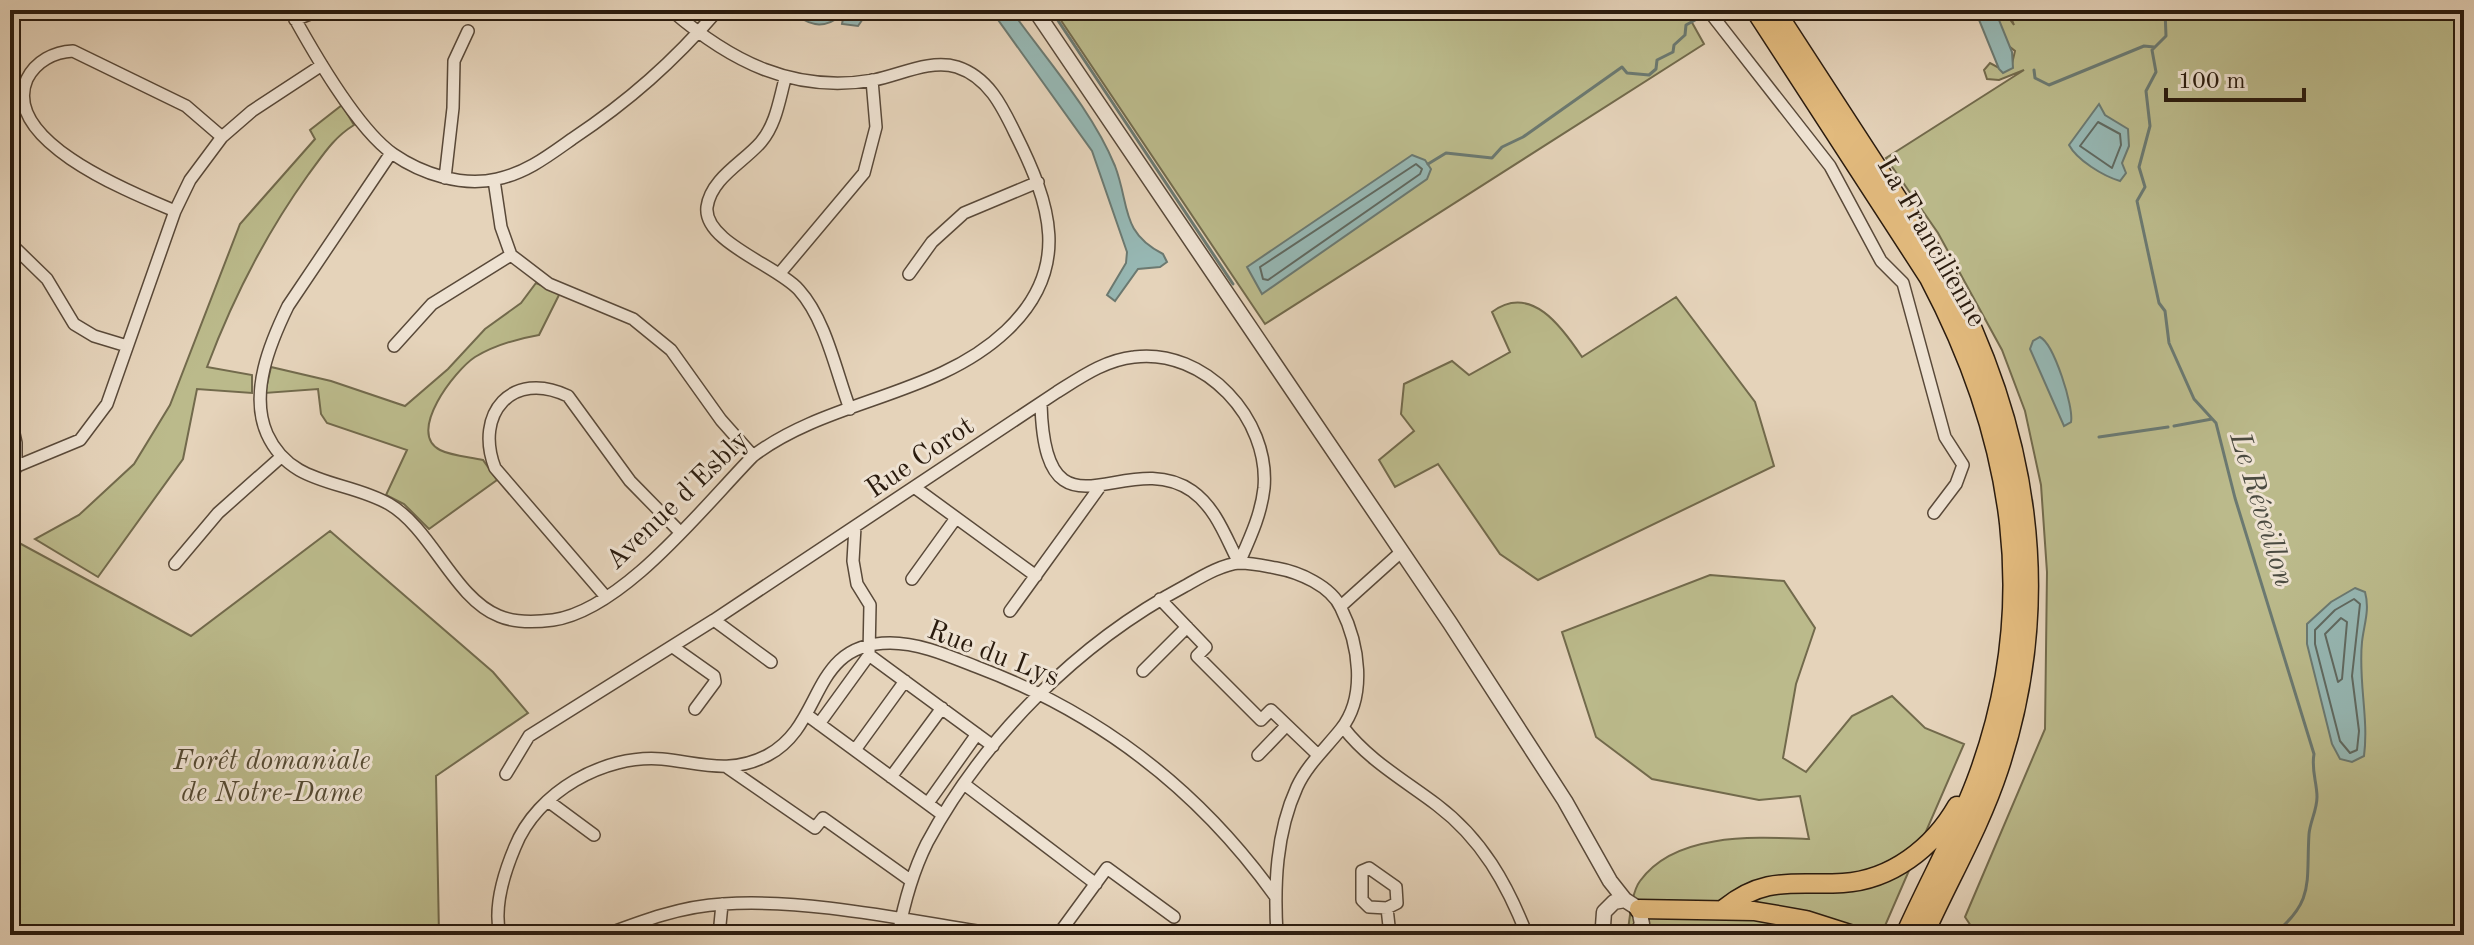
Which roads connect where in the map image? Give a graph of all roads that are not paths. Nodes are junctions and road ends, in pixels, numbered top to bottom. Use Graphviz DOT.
graph roads {
  1 [pos="320,10"];
  2 [pos="671,10"];
  3 [pos="718,10"];
  4 [pos="1035,10"];
  5 [pos="1708,10"];
  6 [pos="1755,10"];
  7 [pos="1775,10"];
  8 [pos="293,15"];
  9 [pos="468,31"];
  10 [pos="698,33"];
  11 [pos="322,65"];
  12 [pos="785,79"];
  13 [pos="872,80"];
  14 [pos="222,137"];
  15 [pos="391,153"];
  16 [pos="445,178"];
  17 [pos="494,180"];
  18 [pos="1038,182"];
  19 [pos="175,211"];
  20 [pos="10,243"];
  21 [pos="511,255"];
  22 [pos="780,273"];
  23 [pos="909,274"];
  24 [pos="127,346"];
  25 [pos="394,346"];
  26 [pos="1041,404"];
  27 [pos="850,409"];
  28 [pos="10,415"];
  29 [pos="753,456"];
  30 [pos="281,457"];
  31 [pos="13,469"];
  32 [pos="914,487"];
  33 [pos="1099,488"];
  34 [pos="1934,513"];
  35 [pos="956,518"];
  36 [pos="855,527"];
  37 [pos="679,531"];
  38 [pos="1401,552"];
  39 [pos="1239,563"];
  40 [pos="175,564"];
  41 [pos="1036,576"];
  42 [pos="912,579"];
  43 [pos="606,597"];
  44 [pos="1160,599"];
  45 [pos="1341,606"];
  46 [pos="1010,611"];
  47 [pos="714,620"];
  48 [pos="1187,627"];
  49 [pos="673,647"];
  50 [pos="869,650"];
  51 [pos="771,662"];
  52 [pos="1143,671"];
  53 [pos="905,681"];
  54 [pos="1041,693"];
  55 [pos="942,708"];
  56 [pos="695,709"];
  57 [pos="807,715"];
  58 [pos="819,724"];
  59 [pos="1286,726"];
  60 [pos="1343,727"];
  61 [pos="977,734"];
  62 [pos="993,746"];
  63 [pos="855,750"];
  64 [pos="1983,754"];
  65 [pos="1258,755"];
  66 [pos="1318,755"];
  67 [pos="728,768"];
  68 [pos="506,774"];
  69 [pos="891,777"];
  70 [pos="964,784"];
  71 [pos="548,801"];
  72 [pos="928,803"];
  73 [pos="943,815"];
  74 [pos="594,835"];
  75 [pos="910,880"];
  76 [pos="1610,881"];
  77 [pos="1096,884"];
  78 [pos="1275,896"];
  79 [pos="722,904"];
  80 [pos="1387,908"];
  81 [pos="1725,908"];
  82 [pos="1606,910"];
  83 [pos="1174,917"];
  84 [pos="1636,917"];
  85 [pos="901,919"];
  86 [pos="1580,931"];
  87 [pos="1609,934"];
  88 [pos="500,935"];
  89 [pos="605,935"];
  90 [pos="719,935"];
  91 [pos="898,935"];
  92 [pos="1002,935"];
  93 [pos="1058,935"];
  94 [pos="1277,935"];
  95 [pos="1390,935"];
  96 [pos="1527,935"];
  97 [pos="1558,935"];
  98 [pos="1853,935"];
  99 [pos="1905,935"];
  100 [pos="1924,935"];
  1 -- 8 [label="street"];
  2 -- 10 [label="street, Avenue d'Esbly"];
  3 -- 10 [label="street"];
  4 -- 38 [label="street"];
  5 -- 34 [label="street"];
  6 -- 64 [label="highway, La Francilienne"];
  7 -- 100 [label="highway, La Francilienne"];
  8 -- 11 [label="street"];
  9 -- 16 [label="street"];
  10 -- 12 [label="street, Avenue d'Esbly"];
  10 -- 17 [label="street"];
  11 -- 14 [label="street"];
  11 -- 15 [label="street"];
  12 -- 13 [label="street, Avenue d'Esbly"];
  12 -- 22 [label="street"];
  13 -- 18 [label="street, Avenue d'Esbly"];
  13 -- 22 [label="street"];
  14 -- 19 [label="street"];
  14 -- 19 [label="street"];
  15 -- 16 [label="street"];
  15 -- 30 [label="street, Avenue d'Esbly"];
  16 -- 17 [label="street"];
  17 -- 21 [label="street"];
  18 -- 23 [label="street"];
  18 -- 27 [label="street, Avenue d'Esbly"];
  19 -- 24 [label="street"];
  20 -- 24 [label="street"];
  21 -- 25 [label="street"];
  21 -- 29 [label="street"];
  22 -- 27 [label="street"];
  24 -- 31 [label="street"];
  26 -- 32 [label="street, Rue Corot"];
  26 -- 33 [label="street"];
  26 -- 39 [label="street, Rue Corot"];
  27 -- 29 [label="street, Avenue d'Esbly"];
  28 -- 31 [label="street"];
  29 -- 37 [label="street, Avenue d'Esbly"];
  30 -- 40 [label="street"];
  30 -- 43 [label="street, Avenue d'Esbly"];
  32 -- 35 [label="street"];
  32 -- 36 [label="street, Rue Corot"];
  33 -- 39 [label="street"];
  33 -- 41 [label="street"];
  35 -- 41 [label="street"];
  35 -- 42 [label="street"];
  36 -- 47 [label="street, Rue Corot"];
  36 -- 50 [label="street"];
  37 -- 43 [label="street, Avenue d'Esbly"];
  37 -- 43 [label="street"];
  38 -- 45 [label="street"];
  38 -- 76 [label="street"];
  39 -- 44 [label="street"];
  39 -- 45 [label="street"];
  41 -- 46 [label="street"];
  44 -- 48 [label="street"];
  44 -- 54 [label="street"];
  45 -- 60 [label="street"];
  47 -- 49 [label="street, Rue Corot"];
  47 -- 51 [label="street"];
  48 -- 52 [label="street"];
  48 -- 59 [label="street"];
  49 -- 56 [label="street"];
  49 -- 68 [label="street, Rue Corot"];
  50 -- 53 [label="street"];
  50 -- 54 [label="street, Rue du Lys"];
  50 -- 57 [label="street, Rue du Lys"];
  50 -- 58 [label="street"];
  53 -- 55 [label="street"];
  53 -- 63 [label="street"];
  54 -- 62 [label="street"];
  54 -- 78 [label="street, Rue du Lys"];
  55 -- 61 [label="street"];
  55 -- 69 [label="street"];
  57 -- 58 [label="street"];
  57 -- 67 [label="street, Rue du Lys"];
  58 -- 63 [label="street"];
  59 -- 65 [label="street"];
  59 -- 66 [label="street"];
  60 -- 66 [label="street"];
  60 -- 96 [label="street"];
  61 -- 62 [label="street"];
  61 -- 72 [label="street"];
  62 -- 70 [label="street"];
  63 -- 69 [label="street"];
  64 -- 81 [label="highway"];
  64 -- 99 [label="highway, La Francilienne"];
  66 -- 78 [label="street"];
  67 -- 71 [label="street, Rue du Lys"];
  67 -- 75 [label="street"];
  69 -- 72 [label="street"];
  70 -- 73 [label="street"];
  70 -- 77 [label="street"];
  71 -- 74 [label="street"];
  71 -- 88 [label="street, Rue du Lys"];
  72 -- 73 [label="street"];
  73 -- 75 [label="street"];
  75 -- 85 [label="street"];
  76 -- 82 [label="street"];
  76 -- 84 [label="street"];
  77 -- 83 [label="street"];
  77 -- 93 [label="street"];
  78 -- 94 [label="street"];
  79 -- 85 [label="street"];
  79 -- 89 [label="street"];
  79 -- 90 [label="street"];
  80 -- 95 [label="street"];
  81 -- 84 [label="highway"];
  81 -- 98 [label="highway"];
  82 -- 84 [label="street"];
  82 -- 86 [label="street"];
  82 -- 87 [label="street"];
  85 -- 91 [label="street"];
  85 -- 92 [label="street"];
  86 -- 87 [label="street"];
  86 -- 97 [label="street"];
}
